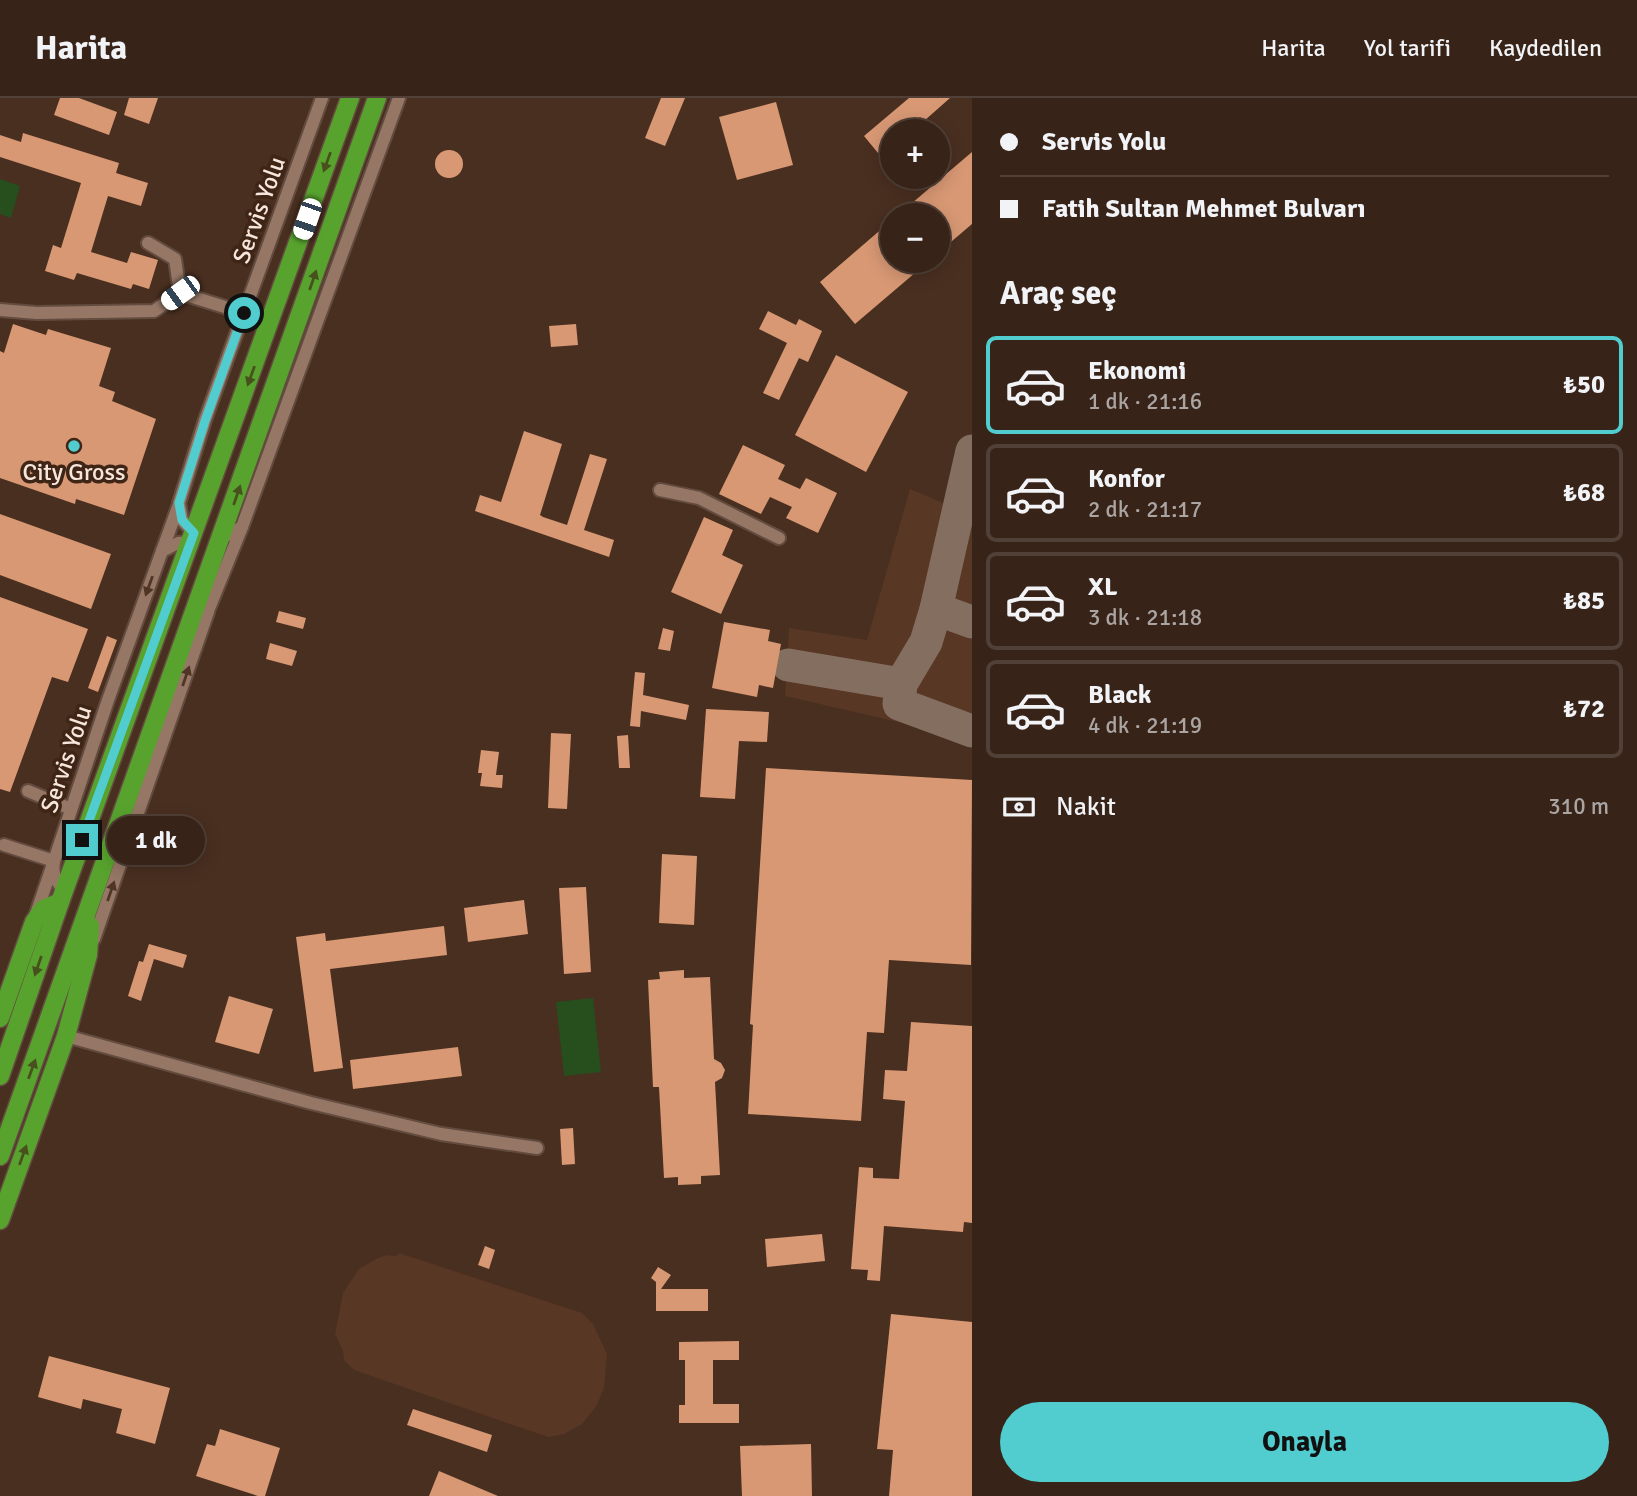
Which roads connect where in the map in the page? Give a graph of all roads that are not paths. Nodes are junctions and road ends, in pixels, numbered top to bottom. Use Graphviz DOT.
graph roads {
  1 [pos="322,98"];
  2 [pos="350,98"];
  3 [pos="377,98"];
  4 [pos="399,98"];
  5 [pos="148,243"];
  6 [pos="180,293"];
  7 [pos="0,310"];
  8 [pos="244,313"];
  9 [pos="660,490"];
  10 [pos="179,503"];
  11 [pos="242,527"];
  12 [pos="193,537"];
  13 [pos="222,538"];
  14 [pos="779,538"];
  15 [pos="162,551"];
  16 [pos="203,586"];
  17 [pos="208,612"];
  18 [pos="28,791"];
  19 [pos="71,809"];
  20 [pos="4,845"];
  21 [pos="54,861"];
  22 [pos="62,896"];
  23 [pos="91,905"];
  24 [pos="28,938"];
  25 [pos="88,955"];
  26 [pos="4,992"];
  27 [pos="0,1018"];
  28 [pos="66,1035"];
  29 [pos="0,1076"];
  30 [pos="537,1148"];
  31 [pos="0,1156"];
  32 [pos="0,1220"];
  1 -- 8 [label="street, Servis Yolu"];
  2 -- 12 [label="highway, one-way"];
  13 -- 3 [label="highway, one-way"];
  4 -- 11 [label="street"];
  5 -- 6 [label="street"];
  6 -- 7 [label="street"];
  6 -- 8 [label="street"];
  8 -- 10 [label="street, Servis Yolu"];
  9 -- 14 [label="street"];
  10 -- 12 [label="street"];
  10 -- 15 [label="street, Servis Yolu"];
  11 -- 13 [label="street"];
  11 -- 17 [label="street"];
  12 -- 15 [label="street"];
  12 -- 22 [label="highway"];
  13 -- 16 [label="highway"];
  15 -- 19 [label="street, Servis Yolu, one-way"];
  16 -- 17 [label="street"];
  16 -- 23 [label="highway"];
  25 -- 17 [label="street, one-way"];
  18 -- 19 [label="street"];
  19 -- 21 [label="street, Servis Yolu"];
  20 -- 21 [label="street"];
  21 -- 22 [label="street"];
  21 -- 24 [label="street, Servis Yolu"];
  22 -- 24 [label="highway"];
  22 -- 29 [label="highway, one-way"];
  23 -- 25 [label="highway"];
  31 -- 23 [label="highway, one-way"];
  24 -- 26 [label="highway"];
  25 -- 28 [label="highway"];
  26 -- 27 [label="highway"];
  28 -- 30 [label="street"];
  32 -- 28 [label="highway, one-way"];
}
